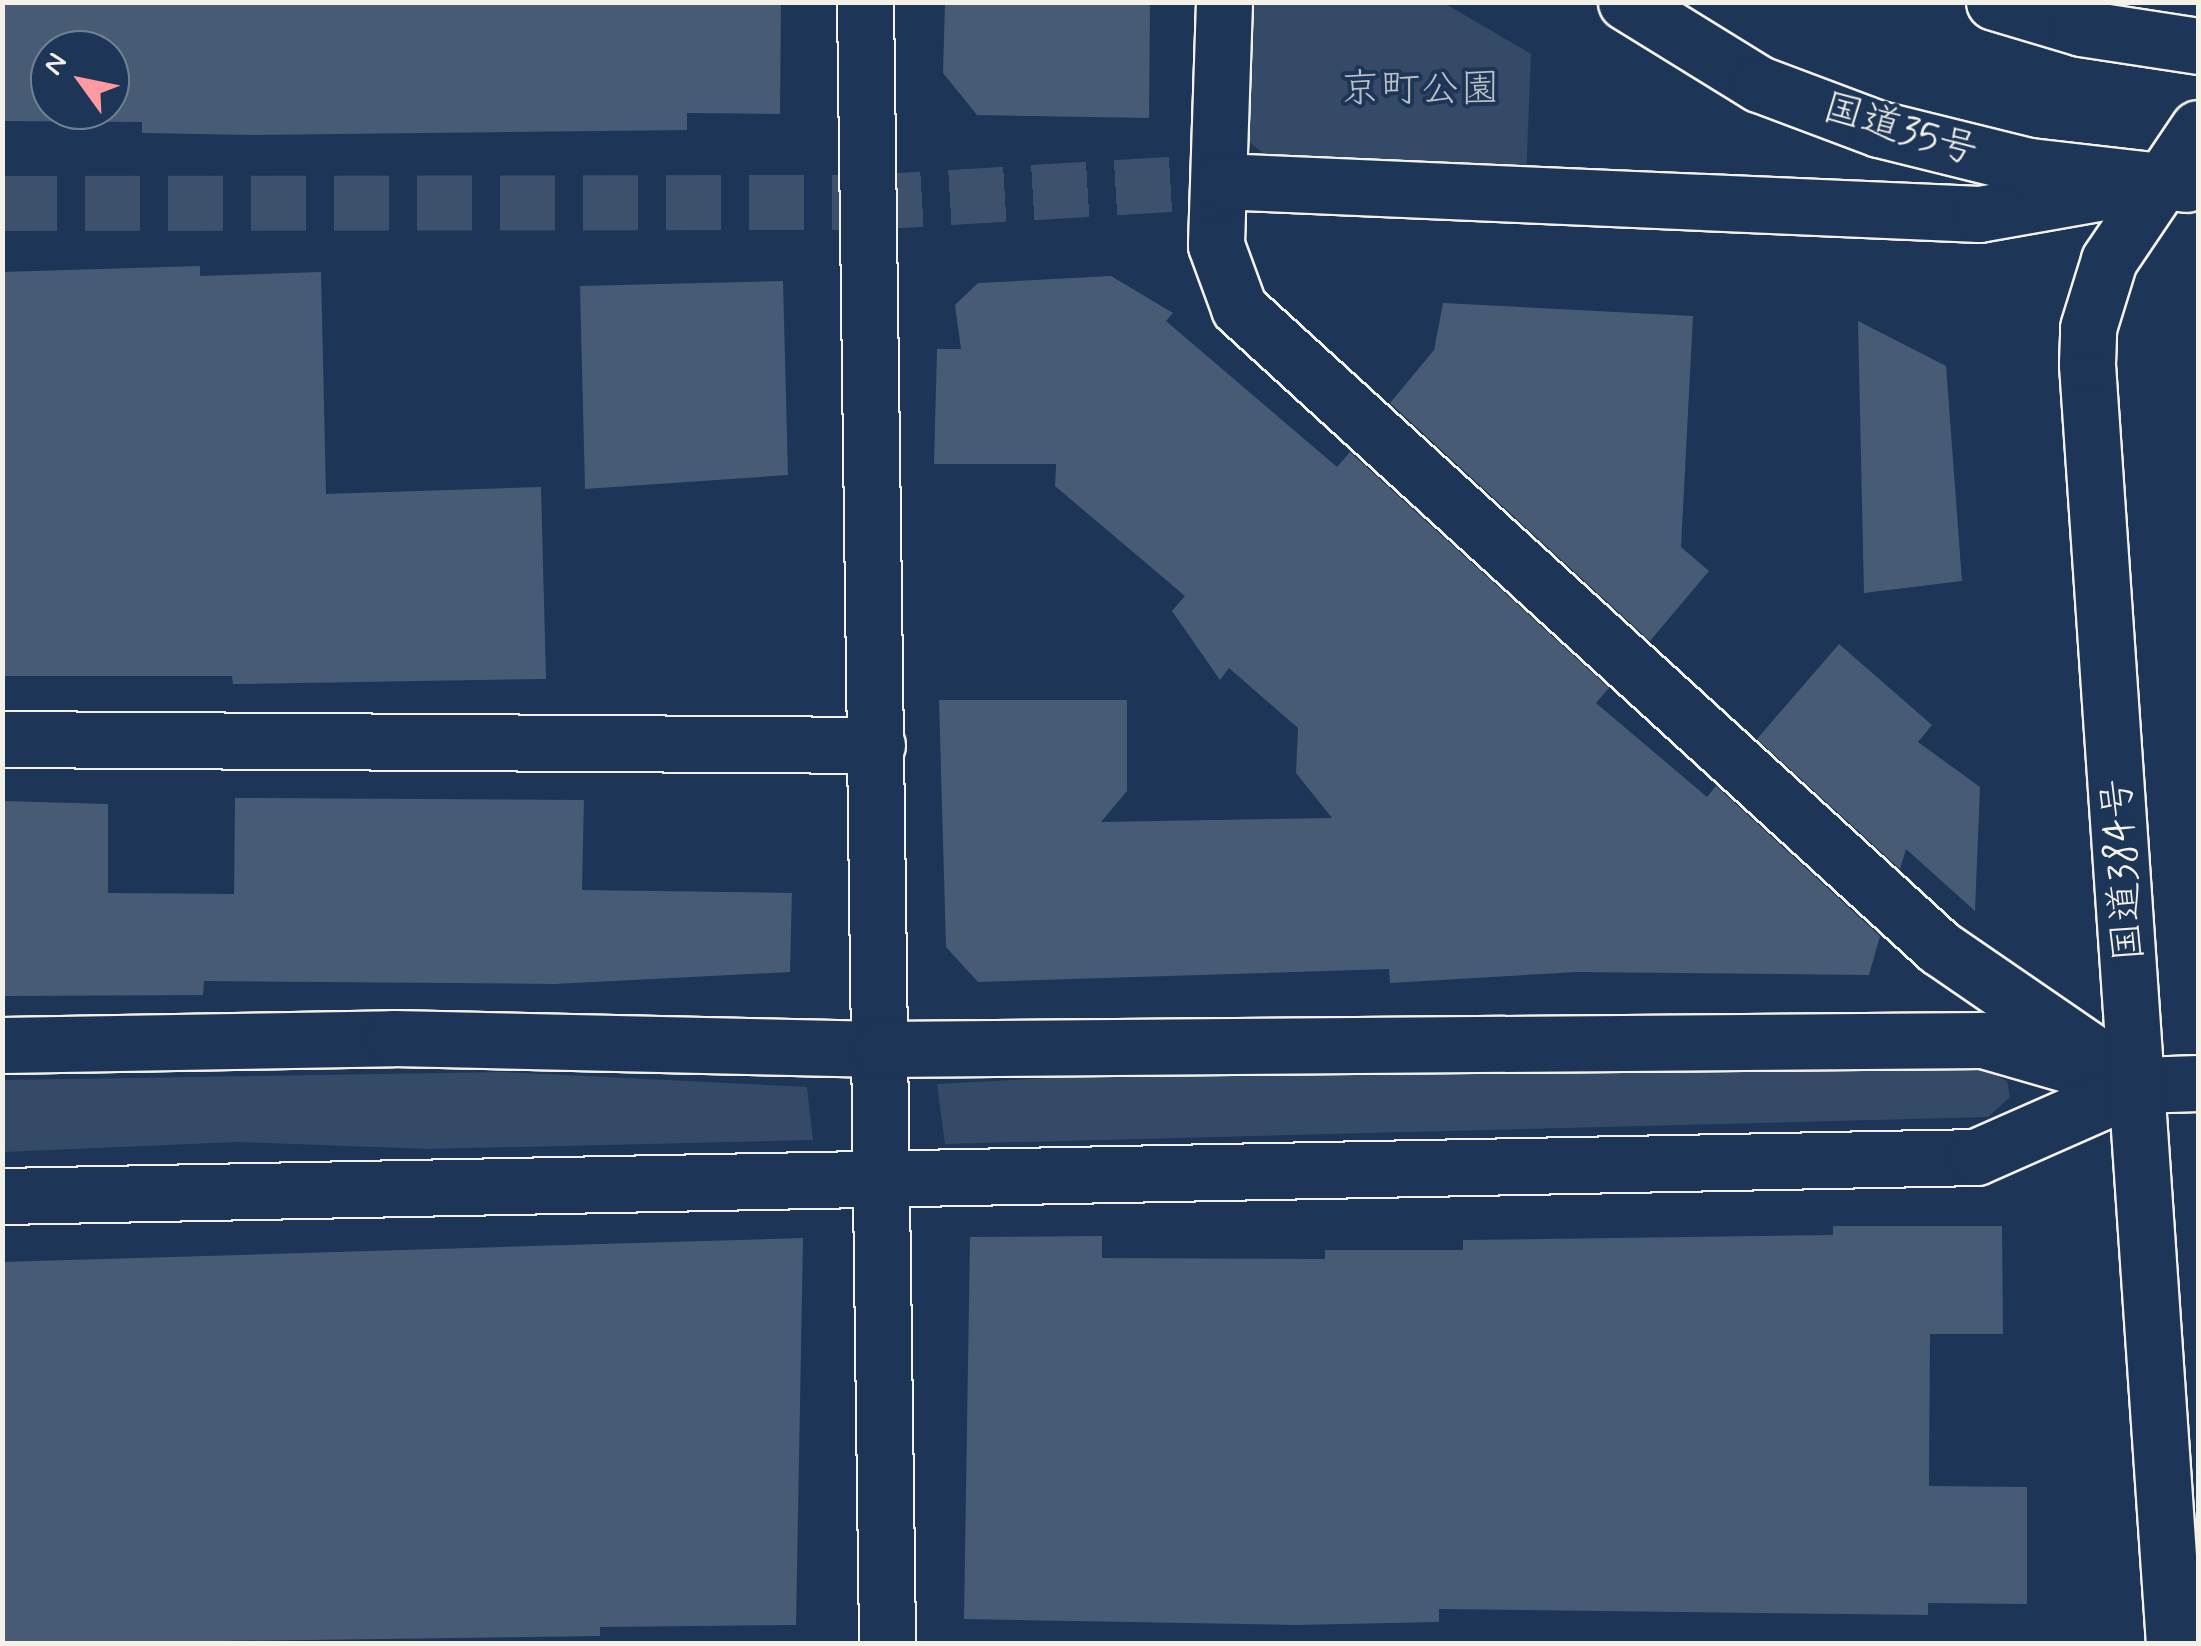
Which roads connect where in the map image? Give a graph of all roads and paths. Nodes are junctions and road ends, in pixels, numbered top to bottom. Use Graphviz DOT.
graph roads {
  1 [pos="865,2"];
  2 [pos="1224,2"];
  3 [pos="1626,2"];
  4 [pos="1994,2"];
  5 [pos="2198,46"];
  6 [pos="2198,128"];
  7 [pos="1220,180"];
  8 [pos="2177,184"];
  9 [pos="2,739"];
  10 [pos="877,745"];
  11 [pos="2,1046"];
  12 [pos="880,1049"];
  13 [pos="2198,1083"];
  14 [pos="2139,1085"];
  15 [pos="883,1178"];
  16 [pos="2,1196"];
  17 [pos="886,1644"];
  18 [pos="2174,1644"];
  1 -- 10 [label="main road"];
  2 -- 7 [label="main road"];
  3 -- 8 [label="main road, 国道35号"];
  4 -- 5 [label="main road"];
  6 -- 8 [label="main road, 国道384号"];
  7 -- 8 [label="main road"];
  7 -- 14 [label="main road"];
  8 -- 14 [label="main road, 国道384号"];
  9 -- 10 [label="main road"];
  10 -- 12 [label="main road"];
  11 -- 12 [label="main road"];
  12 -- 14 [label="main road"];
  12 -- 15 [label="main road"];
  13 -- 14 [label="main road"];
  14 -- 15 [label="main road"];
  14 -- 18 [label="main road, 国道384号"];
  15 -- 16 [label="main road"];
  15 -- 17 [label="main road"];
}
